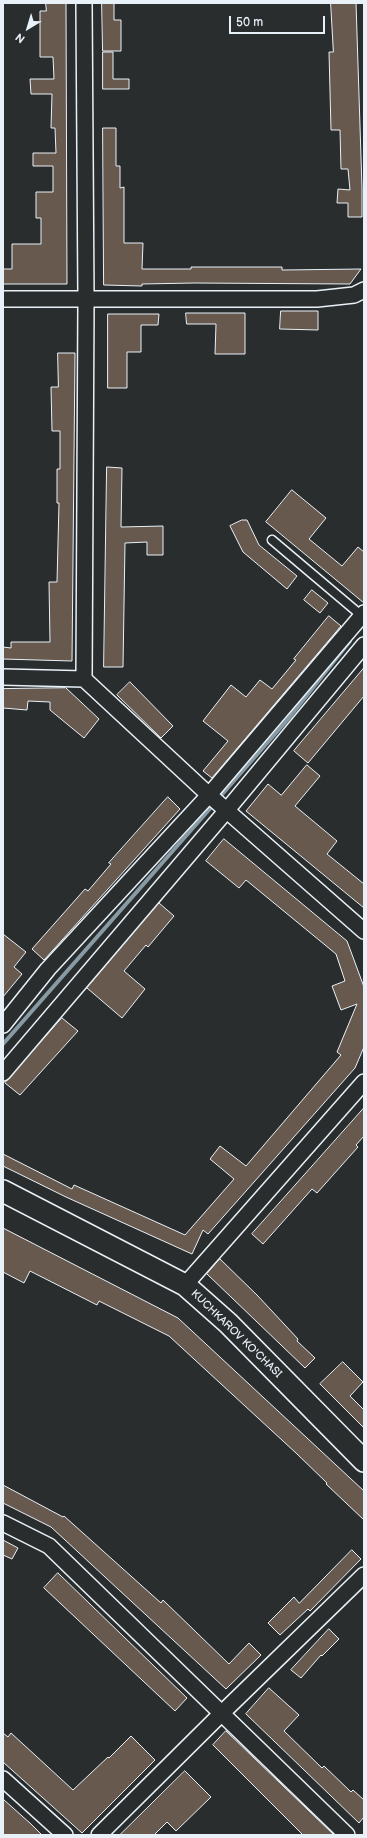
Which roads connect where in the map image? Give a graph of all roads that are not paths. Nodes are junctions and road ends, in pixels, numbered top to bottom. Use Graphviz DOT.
graph roads {
  1 [pos="84,3"];
  2 [pos="364,290"];
  3 [pos="3,299"];
  4 [pos="86,300"];
  5 [pos="272,540"];
  6 [pos="363,615"];
  7 [pos="364,646"];
  8 [pos="3,677"];
  9 [pos="84,679"];
  10 [pos="210,795"];
  11 [pos="226,810"];
  12 [pos="364,931"];
  13 [pos="3,1025"];
  14 [pos="3,1073"];
  15 [pos="364,1082"];
  16 [pos="3,1191"];
  17 [pos="185,1285"];
  18 [pos="364,1461"];
  19 [pos="3,1523"];
  20 [pos="364,1575"];
  21 [pos="222,1713"];
  22 [pos="3,1779"];
  23 [pos="65,1835"];
  24 [pos="99,1835"];
  25 [pos="347,1835"];
  1 -- 4 [label="street"];
  2 -- 4 [label="street"];
  3 -- 4 [label="street"];
  4 -- 9 [label="street"];
  5 -- 6 [label="lane"];
  6 -- 10 [label="street"];
  7 -- 11 [label="street"];
  8 -- 9 [label="street"];
  9 -- 10 [label="street"];
  10 -- 11 [label="street"];
  10 -- 13 [label="street"];
  11 -- 12 [label="street"];
  11 -- 14 [label="street"];
  15 -- 17 [label="street"];
  16 -- 17 [label="main road, KUCHKAROV KO'CHASI"];
  17 -- 18 [label="main road, KUCHKAROV KO'CHASI"];
  19 -- 21 [label="street"];
  20 -- 21 [label="street"];
  21 -- 24 [label="street"];
  21 -- 25 [label="street"];
  22 -- 23 [label="street"];
}
